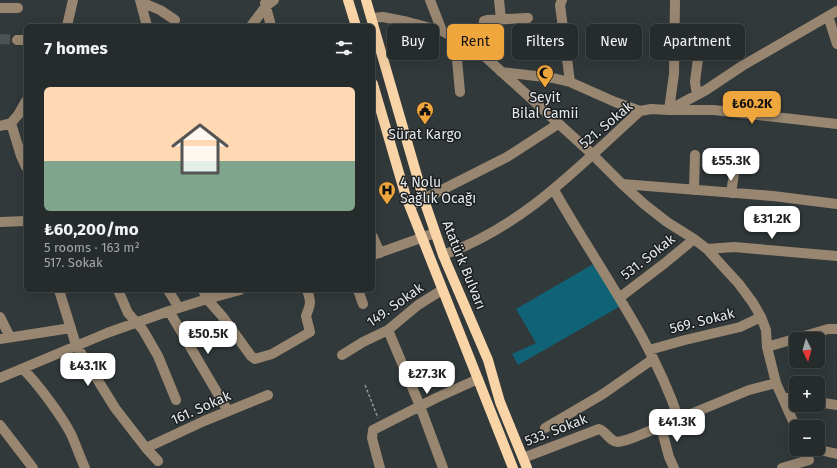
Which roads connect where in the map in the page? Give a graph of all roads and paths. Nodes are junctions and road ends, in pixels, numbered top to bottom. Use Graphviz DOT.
graph roads {
  1 [pos="73,0"];
  2 [pos="348,0"];
  3 [pos="366,0"];
  4 [pos="430,0"];
  5 [pos="499,0"];
  6 [pos="562,0"];
  7 [pos="675,0"];
  8 [pos="140,1"];
  9 [pos="268,2"];
  10 [pos="0,8"];
  11 [pos="18,8"];
  12 [pos="833,14"];
  13 [pos="372,18"];
  14 [pos="528,18"];
  15 [pos="501,19"];
  16 [pos="175,20"];
  17 [pos="67,24"];
  18 [pos="146,24"];
  19 [pos="252,24"];
  20 [pos="270,24"];
  21 [pos="355,24"];
  22 [pos="374,24"];
  23 [pos="484,24"];
  24 [pos="375,28"];
  25 [pos="442,31"];
  26 [pos="447,34"];
  27 [pos="837,44"];
  28 [pos="457,60"];
  29 [pos="488,60"];
  30 [pos="698,60"];
  31 [pos="501,72"];
  32 [pos="570,82"];
  33 [pos="375,91"];
  34 [pos="460,92"];
  35 [pos="697,95"];
  36 [pos="24,105"];
  37 [pos="669,110"];
  38 [pos="640,111"];
  39 [pos="11,123"];
  40 [pos="558,124"];
  41 [pos="837,124"];
  42 [pos="0,126"];
  43 [pos="592,154"];
  44 [pos="695,155"];
  45 [pos="24,163"];
  46 [pos="735,167"];
  47 [pos="622,184"];
  48 [pos="554,190"];
  49 [pos="694,190"];
  50 [pos="731,193"];
  51 [pos="424,200"];
  52 [pos="837,204"];
  53 [pos="410,206"];
  54 [pos="24,221"];
  55 [pos="0,222"];
  56 [pos="435,233"];
  57 [pos="422,238"];
  58 [pos="694,239"];
  59 [pos="707,249"];
  60 [pos="376,254"];
  61 [pos="443,255"];
  62 [pos="837,256"];
  63 [pos="442,290"];
  64 [pos="60,292"];
  65 [pos="119,292"];
  66 [pos="169,292"];
  67 [pos="222,292"];
  68 [pos="308,292"];
  69 [pos="359,292"];
  70 [pos="205,294"];
  71 [pos="619,298"];
  72 [pos="363,304"];
  73 [pos="179,308"];
  74 [pos="169,311"];
  75 [pos="0,317"];
  76 [pos="761,317"];
  77 [pos="136,323"];
  78 [pos="71,328"];
  79 [pos="837,329"];
  80 [pos="388,330"];
  81 [pos="5,338"];
  82 [pos="76,345"];
  83 [pos="767,347"];
  84 [pos="649,350"];
  85 [pos="342,355"];
  86 [pos="654,360"];
  87 [pos="23,369"];
  88 [pos="0,378"];
  89 [pos="478,379"];
  90 [pos="776,383"];
  91 [pos="365,385"];
  92 [pos="268,395"];
  93 [pos="782,398"];
  94 [pos="789,398"];
  95 [pos="176,400"];
  96 [pos="825,403"];
  97 [pos="837,405"];
  98 [pos="420,406"];
  99 [pos="228,411"];
  100 [pos="679,420"];
  101 [pos="792,420"];
  102 [pos="382,425"];
  103 [pos="661,427"];
  104 [pos="545,428"];
  105 [pos="2,432"];
  106 [pos="146,448"];
  107 [pos="825,451"];
  108 [pos="837,454"];
  109 [pos="523,458"];
  110 [pos="158,461"];
  111 [pos="810,464"];
  112 [pos="33,468"];
  113 [pos="85,468"];
  114 [pos="380,468"];
  115 [pos="443,468"];
  116 [pos="513,468"];
  117 [pos="527,468"];
  118 [pos="674,468"];
  119 [pos="782,468"];
  1 -- 17 [label="street"];
  2 -- 21 [label="main road"];
  3 -- 13 [label="main road, Atatürk Bulvarı"];
  4 -- 25 [label="street"];
  5 -- 15 [label="street"];
  6 -- 32 [label="street"];
  7 -- 37 [label="street"];
  8 -- 16 [label="street"];
  8 -- 18 [label="street"];
  9 -- 19 [label="street"];
  9 -- 20 [label="street"];
  10 -- 11 [label="street"];
  12 -- 27 [label="street"];
  12 -- 35 [label="street"];
  13 -- 22 [label="main road, Atatürk Bulvarı"];
  13 -- 25 [label="street"];
  14 -- 15 [label="street"];
  15 -- 23 [label="street"];
  24 -- 51 [label="main road, Atatürk Bulvarı"];
  25 -- 26 [label="street"];
  28 -- 34 [label="street"];
  29 -- 31 [label="street"];
  30 -- 35 [label="street"];
  31 -- 32 [label="street"];
  31 -- 40 [label="street"];
  32 -- 38 [label="street"];
  33 -- 53 [label="main road, Atatürk Bulvarı"];
  35 -- 37 [label="street"];
  36 -- 39 [label="street"];
  37 -- 38 [label="street, 521. Sokak"];
  37 -- 41 [label="street, 521. Sokak"];
  38 -- 43 [label="street, 521. Sokak"];
  39 -- 42 [label="street"];
  39 -- 45 [label="street"];
  40 -- 43 [label="street"];
  40 -- 51 [label="street"];
  43 -- 47 [label="street"];
  43 -- 48 [label="street, 521. Sokak"];
  44 -- 49 [label="street"];
  46 -- 50 [label="street"];
  47 -- 49 [label="street"];
  47 -- 58 [label="street"];
  48 -- 61 [label="street, 521. Sokak"];
  48 -- 71 [label="street"];
  49 -- 50 [label="street"];
  50 -- 52 [label="street"];
  51 -- 53 [label="street"];
  51 -- 56 [label="main road, Atatürk Bulvarı"];
  53 -- 57 [label="main road, Atatürk Bulvarı"];
  54 -- 55 [label="street"];
  56 -- 57 [label="street"];
  56 -- 61 [label="main road, Atatürk Bulvarı"];
  57 -- 60 [label="street"];
  57 -- 63 [label="main road, Atatürk Bulvarı"];
  58 -- 59 [label="street"];
  58 -- 71 [label="street, 531. Sokak"];
  59 -- 62 [label="street"];
  59 -- 76 [label="street"];
  61 -- 109 [label="main road, Atatürk Bulvarı"];
  63 -- 80 [label="street, 149. Sokak"];
  63 -- 89 [label="main road, Atatürk Bulvarı"];
  64 -- 78 [label="street"];
  65 -- 77 [label="street"];
  66 -- 73 [label="street"];
  67 -- 70 [label="street"];
  68 -- 70 [label="street"];
  69 -- 72 [label="street"];
  70 -- 73 [label="street"];
  71 -- 84 [label="street"];
  73 -- 74 [label="street"];
  74 -- 77 [label="street"];
  74 -- 99 [label="street"];
  75 -- 81 [label="street"];
  76 -- 83 [label="street"];
  76 -- 84 [label="street, 569. Sokak"];
  77 -- 82 [label="street"];
  77 -- 95 [label="street"];
  78 -- 81 [label="street"];
  78 -- 82 [label="street"];
  79 -- 83 [label="street"];
  80 -- 85 [label="street, 149. Sokak"];
  80 -- 98 [label="street"];
  82 -- 87 [label="street"];
  82 -- 106 [label="street"];
  83 -- 90 [label="street"];
  84 -- 86 [label="street"];
  86 -- 100 [label="street"];
  86 -- 104 [label="street"];
  87 -- 88 [label="street"];
  87 -- 113 [label="street"];
  89 -- 98 [label="street"];
  89 -- 116 [label="main road, Atatürk Bulvarı"];
  90 -- 93 [label="street"];
  90 -- 100 [label="street, 533. Sokak"];
  91 -- 102 [label="path"];
  92 -- 99 [label="street, 161. Sokak"];
  93 -- 94 [label="street"];
  93 -- 101 [label="street"];
  96 -- 97 [label="street"];
  98 -- 102 [label="street"];
  98 -- 115 [label="street"];
  99 -- 106 [label="street, 161. Sokak"];
  100 -- 103 [label="street, 533. Sokak"];
  102 -- 114 [label="street"];
  103 -- 109 [label="street, 533. Sokak"];
  103 -- 118 [label="street"];
  105 -- 112 [label="street"];
  106 -- 110 [label="street"];
  107 -- 108 [label="street"];
  109 -- 117 [label="main road, Atatürk Bulvarı"];
  111 -- 119 [label="street"];
}
